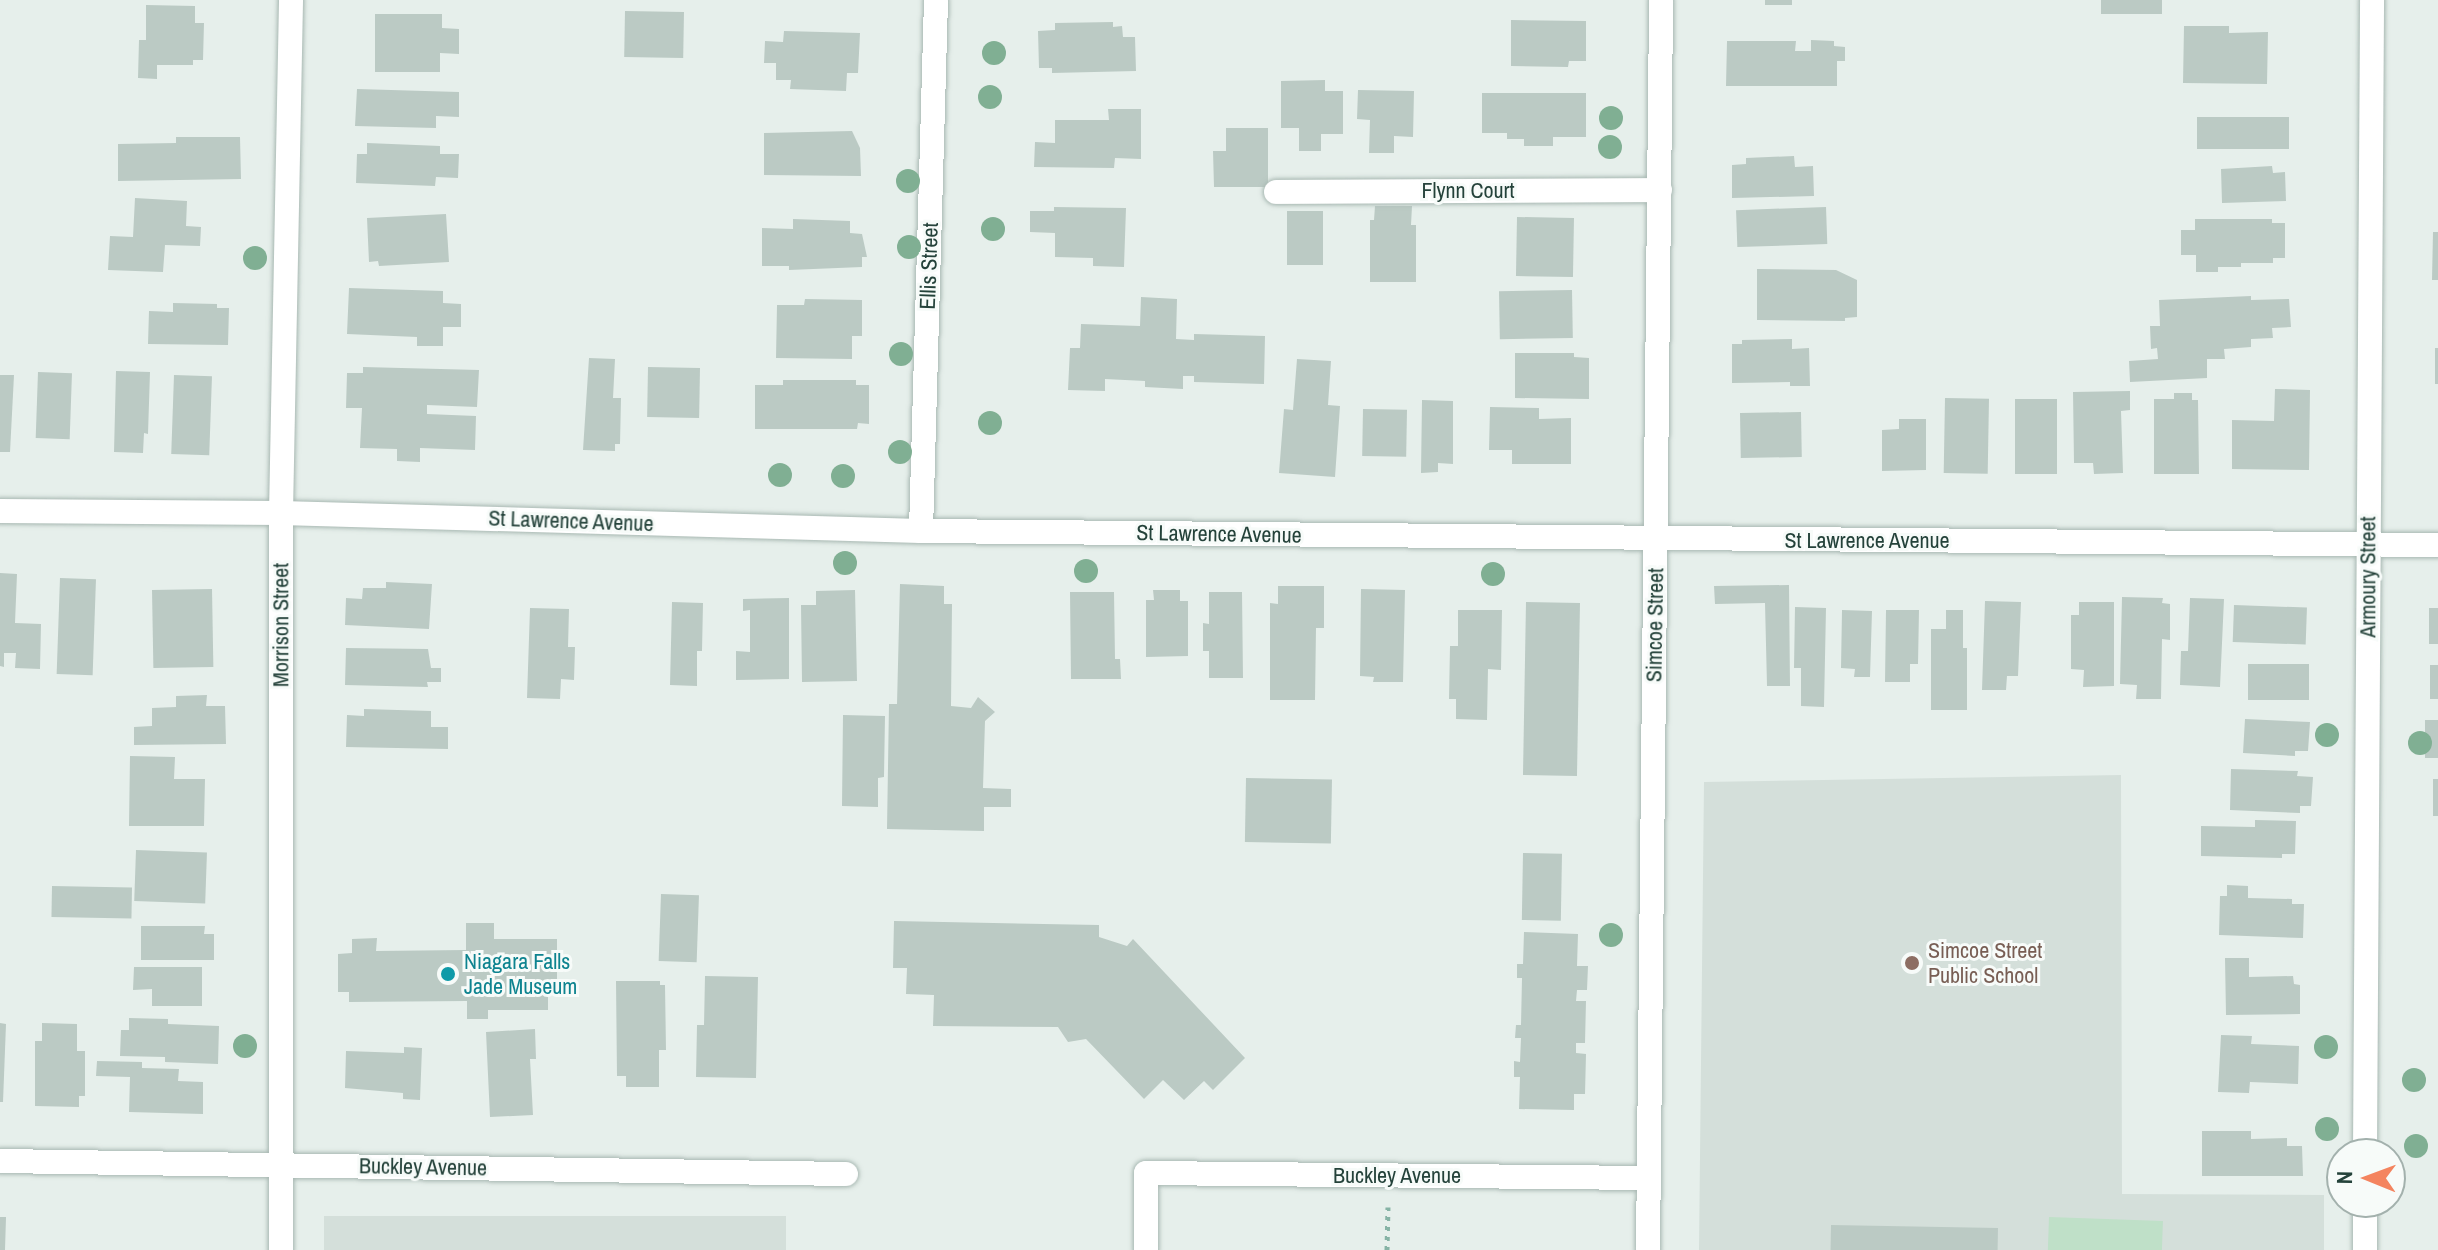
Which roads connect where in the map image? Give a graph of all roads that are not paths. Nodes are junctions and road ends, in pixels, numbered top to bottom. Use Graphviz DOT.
graph roads {
  1 [pos="291,0"];
  2 [pos="936,0"];
  3 [pos="1661,0"];
  4 [pos="2372,0"];
  5 [pos="1660,190"];
  6 [pos="1276,192"];
  7 [pos="0,511"];
  8 [pos="281,513"];
  9 [pos="921,531"];
  10 [pos="1656,539"];
  11 [pos="2369,544"];
  12 [pos="2438,545"];
  13 [pos="2365,1138"];
  14 [pos="0,1161"];
  15 [pos="281,1164"];
  16 [pos="846,1174"];
  17 [pos="1648,1178"];
  18 [pos="2365,1218"];
  19 [pos="281,1250"];
  20 [pos="1146,1250"];
  21 [pos="1648,1250"];
  22 [pos="2365,1250"];
  1 -- 8 [label="street, Morrison Street"];
  2 -- 9 [label="street, Ellis Street"];
  3 -- 5 [label="street, Simcoe Street"];
  4 -- 11 [label="street, Armoury Street"];
  5 -- 6 [label="street, Flynn Court"];
  5 -- 10 [label="street, Simcoe Street"];
  7 -- 8 [label="street, St Lawrence Avenue"];
  8 -- 9 [label="street, St Lawrence Avenue"];
  8 -- 15 [label="street, Morrison Street"];
  9 -- 10 [label="street, St Lawrence Avenue"];
  10 -- 11 [label="street, St Lawrence Avenue"];
  10 -- 17 [label="street, Simcoe Street"];
  11 -- 12 [label="street, St Lawrence Avenue"];
  11 -- 13 [label="street, Armoury Street"];
  14 -- 15 [label="street, Buckley Avenue"];
  15 -- 16 [label="street, Buckley Avenue"];
  15 -- 19 [label="street, Morrison Street"];
  17 -- 20 [label="street, Buckley Avenue"];
  17 -- 21 [label="street, Simcoe Street"];
  18 -- 22 [label="street"];
}
